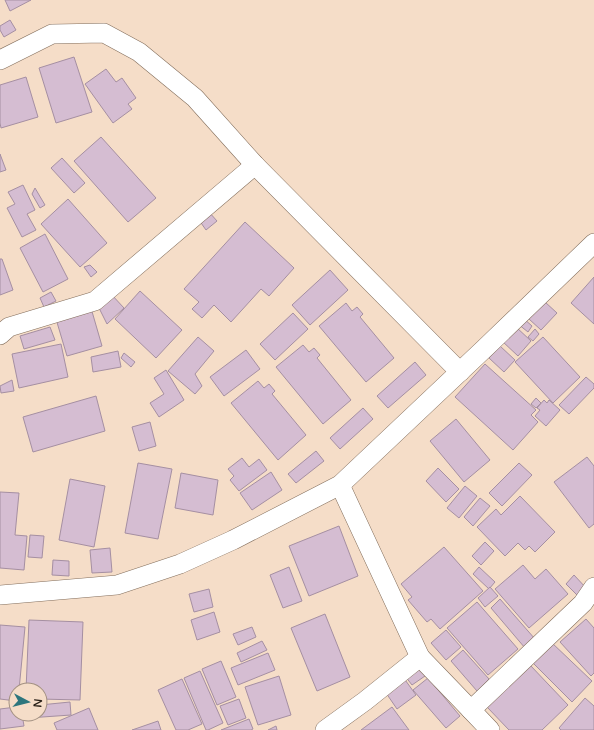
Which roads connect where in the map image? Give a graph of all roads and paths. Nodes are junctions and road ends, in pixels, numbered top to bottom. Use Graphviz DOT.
graph roads {
  1 [pos="0,60"];
  2 [pos="255,165"];
  3 [pos="593,244"];
  4 [pos="0,335"];
  5 [pos="460,372"];
  6 [pos="340,485"];
  7 [pos="594,588"];
  8 [pos="0,595"];
  9 [pos="420,657"];
  10 [pos="471,710"];
  11 [pos="325,730"];
  12 [pos="490,730"];
  1 -- 2 [label="street"];
  2 -- 4 [label="street"];
  2 -- 5 [label="street"];
  3 -- 5 [label="street"];
  5 -- 6 [label="street"];
  6 -- 8 [label="street"];
  6 -- 9 [label="street"];
  7 -- 10 [label="street"];
  9 -- 10 [label="street"];
  9 -- 11 [label="street"];
  10 -- 12 [label="street"];
}
